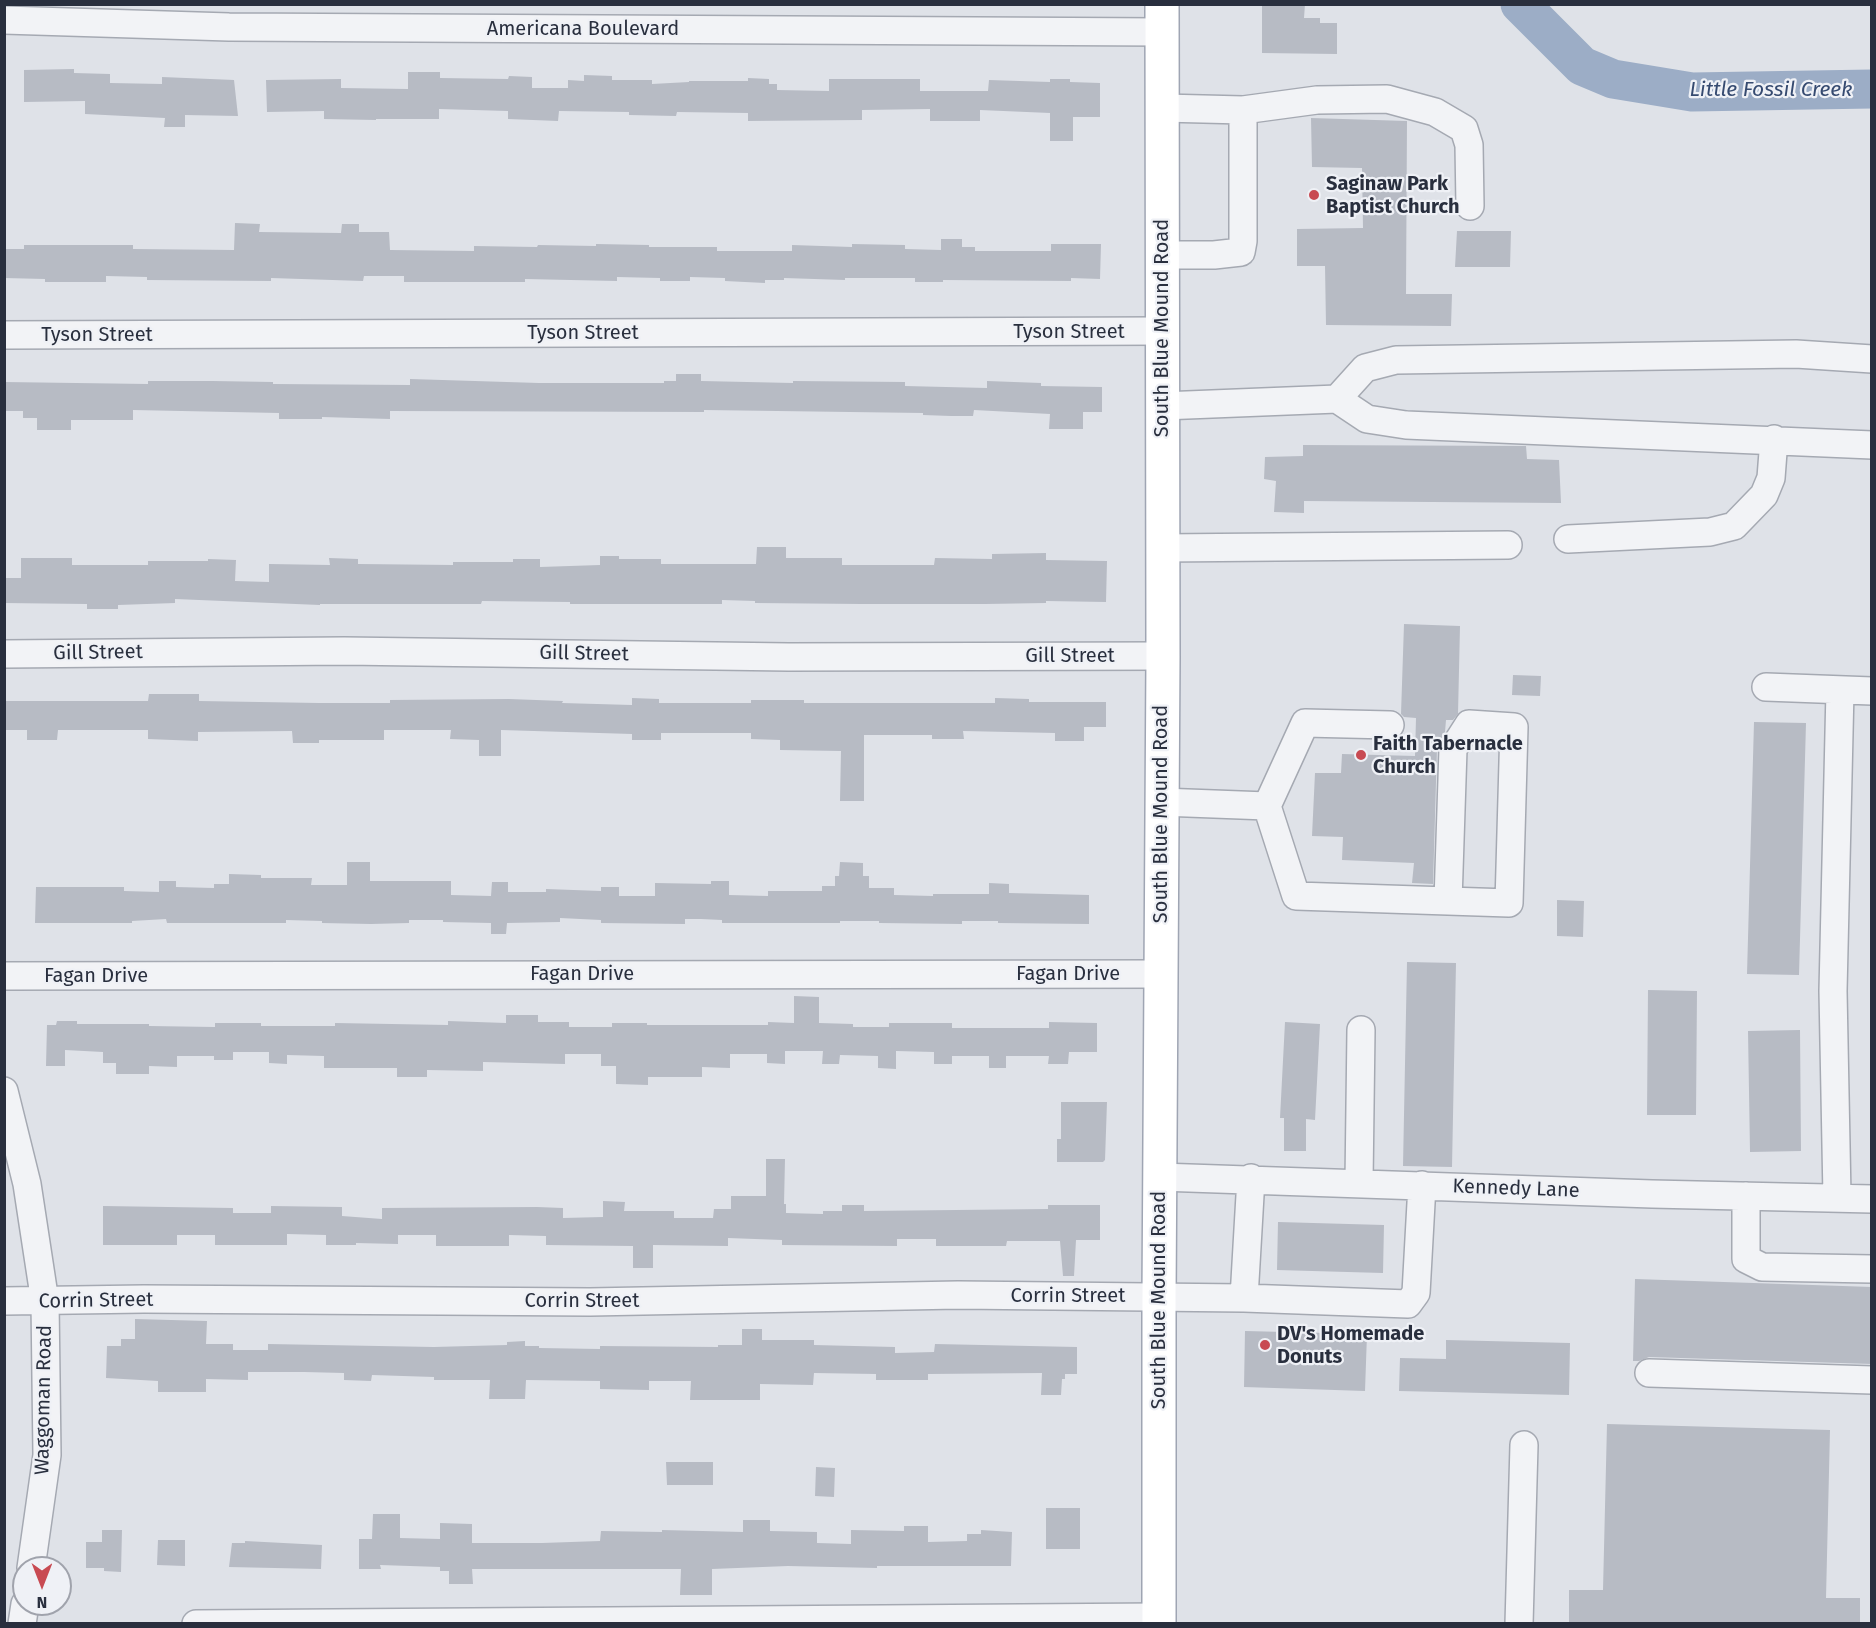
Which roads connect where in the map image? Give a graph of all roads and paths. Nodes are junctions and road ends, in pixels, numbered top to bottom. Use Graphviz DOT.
graph roads {
  1 [pos="1162,18"];
  2 [pos="4,20"];
  3 [pos="1163,108"];
  4 [pos="1243,110"];
  5 [pos="1470,206"];
  6 [pos="1162,255"];
  7 [pos="1161,331"];
  8 [pos="4,335"];
  9 [pos="1872,359"];
  10 [pos="1337,399"];
  11 [pos="1162,406"];
  12 [pos="1774,439"];
  13 [pos="1872,445"];
  14 [pos="1568,539"];
  15 [pos="1509,545"];
  16 [pos="1162,548"];
  17 [pos="4,654"];
  18 [pos="1163,656"];
  19 [pos="1766,687"];
  20 [pos="1840,690"];
  21 [pos="1872,691"];
  22 [pos="1390,725"];
  23 [pos="1161,802"];
  24 [pos="1267,806"];
  25 [pos="1448,901"];
  26 [pos="1160,974"];
  27 [pos="4,976"];
  28 [pos="1361,1030"];
  29 [pos="4,1091"];
  30 [pos="1160,1177"];
  31 [pos="1251,1178"];
  32 [pos="1359,1182"];
  33 [pos="1422,1185"];
  34 [pos="1746,1196"];
  35 [pos="1837,1197"];
  36 [pos="1872,1199"];
  37 [pos="1872,1269"];
  38 [pos="1159,1297"];
  39 [pos="1244,1298"];
  40 [pos="4,1301"];
  41 [pos="45,1302"];
  42 [pos="1649,1373"];
  43 [pos="1872,1380"];
  44 [pos="1524,1445"];
  45 [pos="33,1556"];
  46 [pos="1159,1620"];
  47 [pos="196,1623"];
  48 [pos="1519,1623"];
  1 -- 2 [label="street, Americana Boulevard"];
  1 -- 3 [label="main road, South Blue Mound Road"];
  3 -- 4 [label="street"];
  3 -- 6 [label="main road, South Blue Mound Road"];
  4 -- 5 [label="street"];
  4 -- 6 [label="street"];
  6 -- 7 [label="main road, South Blue Mound Road"];
  7 -- 8 [label="street, Tyson Street"];
  7 -- 11 [label="main road, South Blue Mound Road"];
  9 -- 10 [label="street"];
  10 -- 11 [label="street"];
  10 -- 12 [label="street"];
  11 -- 16 [label="main road, South Blue Mound Road"];
  12 -- 13 [label="street"];
  12 -- 14 [label="street"];
  15 -- 16 [label="street"];
  16 -- 18 [label="main road, South Blue Mound Road"];
  17 -- 18 [label="street, Gill Street"];
  18 -- 23 [label="main road, South Blue Mound Road"];
  19 -- 20 [label="street"];
  20 -- 21 [label="street"];
  20 -- 35 [label="street"];
  22 -- 24 [label="street"];
  23 -- 24 [label="street"];
  23 -- 26 [label="main road, South Blue Mound Road"];
  24 -- 25 [label="street"];
  25 -- 25 [label="street"];
  26 -- 27 [label="street, Fagan Drive"];
  26 -- 30 [label="main road, South Blue Mound Road"];
  28 -- 32 [label="street"];
  29 -- 41 [label="street, Waggoman Road"];
  30 -- 31 [label="street, Kennedy Lane"];
  30 -- 38 [label="main road, South Blue Mound Road"];
  31 -- 32 [label="street, Kennedy Lane"];
  31 -- 39 [label="street"];
  32 -- 33 [label="street, Kennedy Lane"];
  33 -- 34 [label="street, Kennedy Lane"];
  33 -- 39 [label="street, Corrin Street"];
  34 -- 35 [label="street, Kennedy Lane"];
  34 -- 37 [label="street"];
  35 -- 36 [label="street, Kennedy Lane"];
  38 -- 39 [label="street, Corrin Street"];
  38 -- 41 [label="street, Corrin Street"];
  38 -- 46 [label="main road, South Blue Mound Road"];
  40 -- 41 [label="street, Corrin Street"];
  41 -- 45 [label="street, Waggoman Road"];
  42 -- 43 [label="street"];
  44 -- 48 [label="street"];
  46 -- 47 [label="street"];
}
